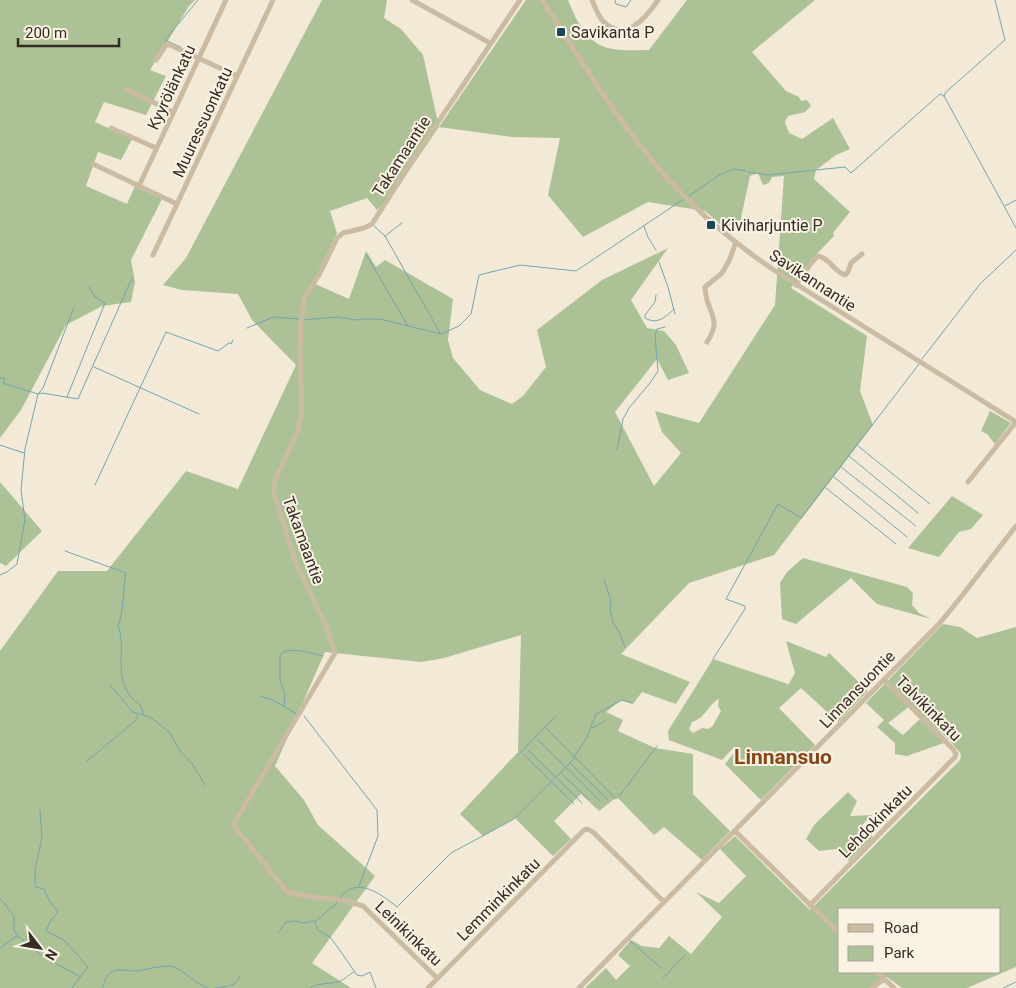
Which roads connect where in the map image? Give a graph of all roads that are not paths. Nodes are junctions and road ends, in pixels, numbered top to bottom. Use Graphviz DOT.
graph roads {
  1 [pos="226,0"];
  2 [pos="273,0"];
  3 [pos="412,0"];
  4 [pos="520,0"];
  5 [pos="542,0"];
  6 [pos="592,0"];
  7 [pos="658,0"];
  8 [pos="490,43"];
  9 [pos="199,58"];
  10 [pos="156,60"];
  11 [pos="237,76"];
  12 [pos="126,89"];
  13 [pos="173,112"];
  14 [pos="111,128"];
  15 [pos="156,148"];
  16 [pos="94,164"];
  17 [pos="139,186"];
  18 [pos="178,204"];
  19 [pos="736,242"];
  20 [pos="862,254"];
  21 [pos="153,255"];
  22 [pos="796,285"];
  23 [pos="708,342"];
  24 [pos="1016,422"];
  25 [pos="968,482"];
  26 [pos="1016,526"];
  27 [pos="884,680"];
  28 [pos="956,754"];
  29 [pos="735,831"];
  30 [pos="664,902"];
  31 [pos="810,905"];
  32 [pos="363,906"];
  33 [pos="838,932"];
  34 [pos="878,973"];
  35 [pos="437,978"];
  36 [pos="884,979"];
  37 [pos="428,988"];
  38 [pos="579,988"];
  39 [pos="872,988"];
  40 [pos="894,988"];
  1 -- 9 [label="street, Kyyrölänkatu"];
  2 -- 11 [label="street, Muuressuonkatu"];
  3 -- 8 [label="street"];
  4 -- 8 [label="street, Takamaantie"];
  5 -- 19 [label="street, Savikannantie"];
  6 -- 7 [label="street"];
  8 -- 32 [label="street, Takamaantie"];
  9 -- 10 [label="street"];
  9 -- 11 [label="street"];
  9 -- 13 [label="street, Kyyrölänkatu"];
  11 -- 18 [label="street, Muuressuonkatu"];
  12 -- 13 [label="street"];
  13 -- 15 [label="street, Kyyrölänkatu"];
  14 -- 15 [label="street"];
  15 -- 17 [label="street, Kyyrölänkatu"];
  16 -- 17 [label="street"];
  17 -- 18 [label="street"];
  18 -- 21 [label="street, Muuressuonkatu"];
  19 -- 22 [label="street, Savikannantie"];
  19 -- 23 [label="street"];
  20 -- 22 [label="street"];
  22 -- 24 [label="street, Savikannantie"];
  24 -- 25 [label="street"];
  26 -- 27 [label="street, Linnansuontie"];
  27 -- 28 [label="street, Talvikinkatu"];
  27 -- 29 [label="street, Linnansuontie"];
  28 -- 31 [label="street, Lehdokinkatu"];
  29 -- 30 [label="street, Linnansuontie"];
  29 -- 31 [label="street"];
  30 -- 35 [label="street, Lemminkinkatu"];
  30 -- 38 [label="street, Linnansuontie"];
  31 -- 33 [label="street"];
  32 -- 35 [label="street, Leinikinkatu"];
  34 -- 36 [label="street"];
  35 -- 37 [label="street, Lemminkinkatu"];
  36 -- 39 [label="street"];
  36 -- 40 [label="street"];
}
